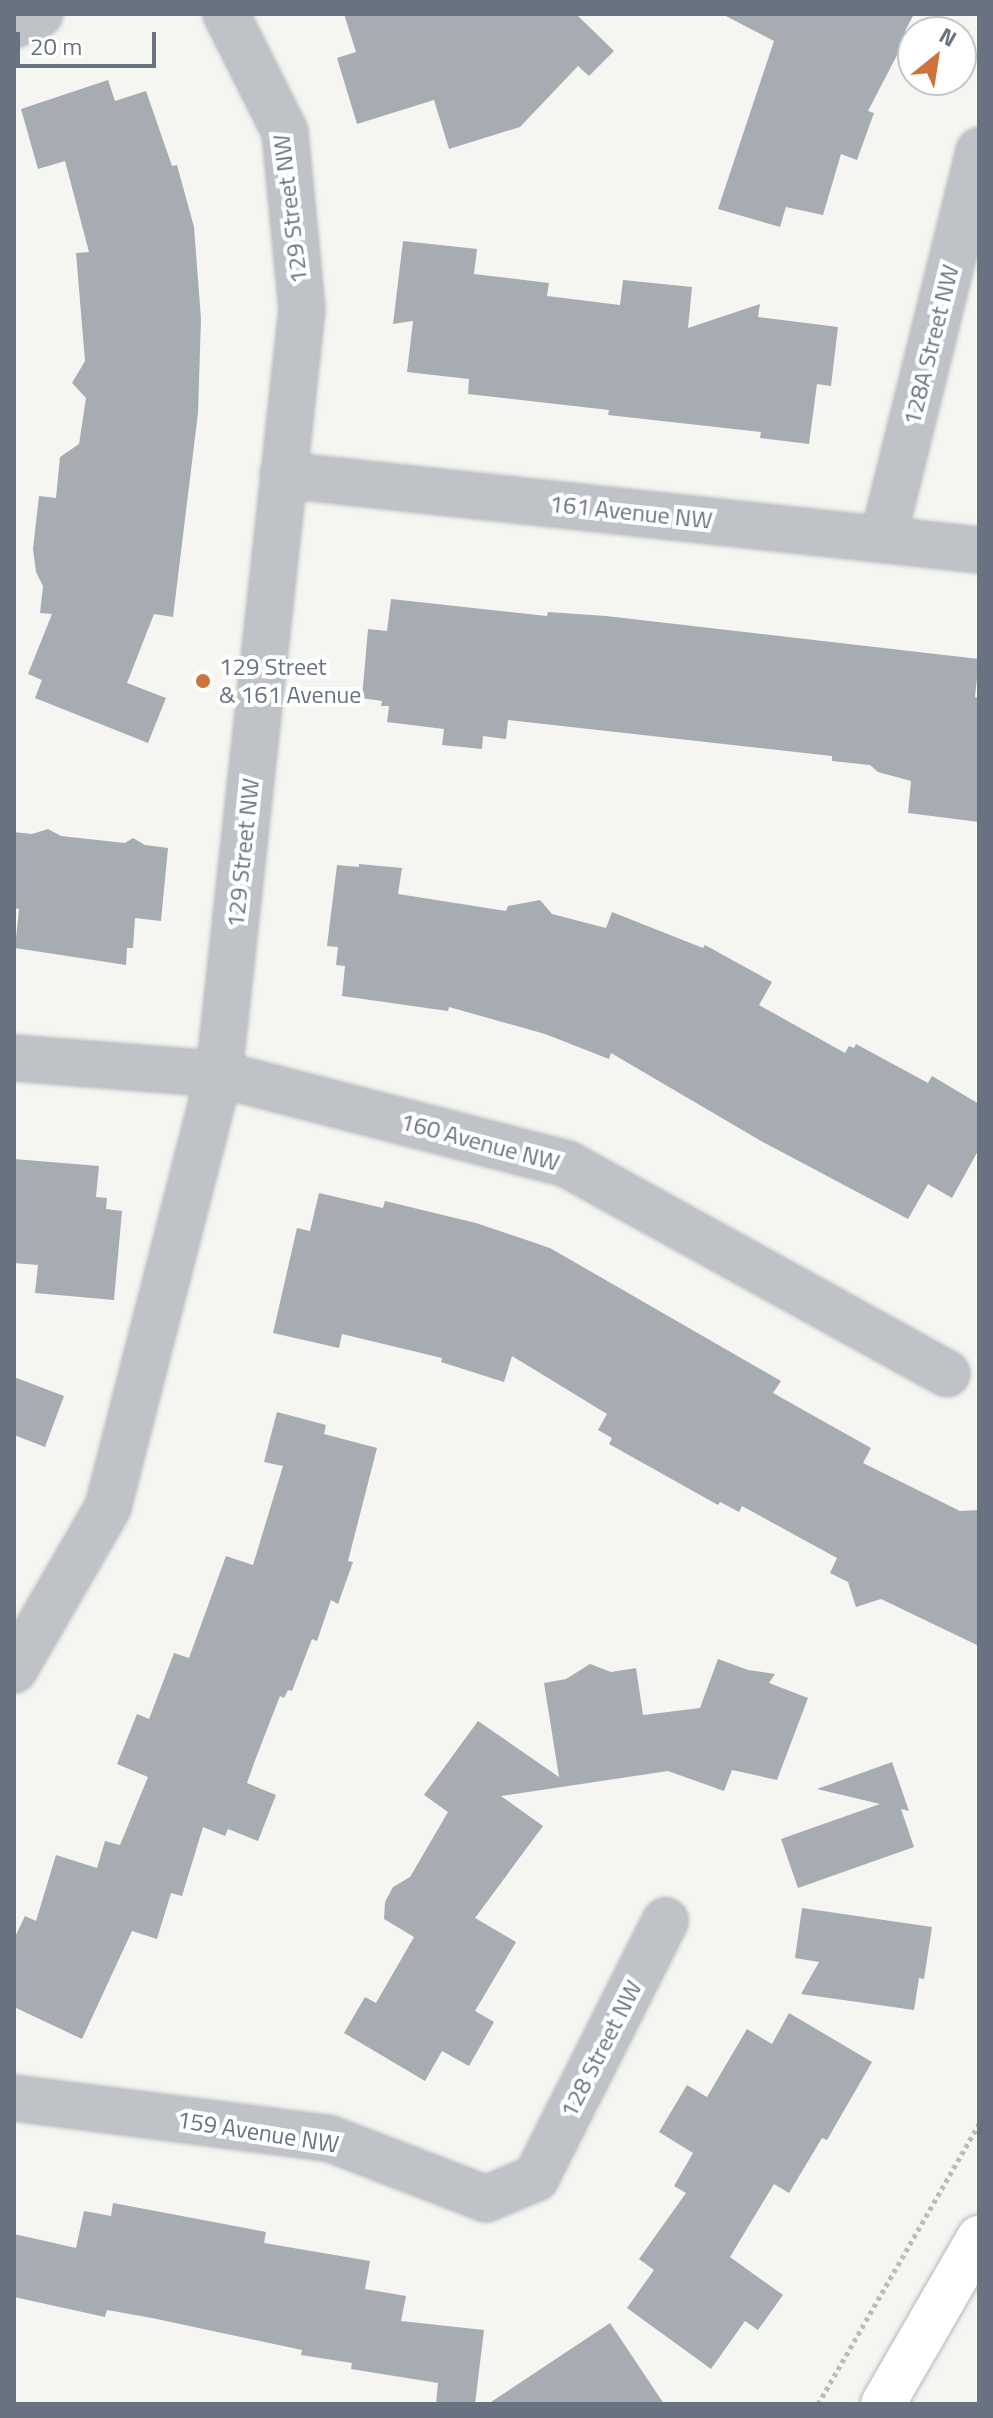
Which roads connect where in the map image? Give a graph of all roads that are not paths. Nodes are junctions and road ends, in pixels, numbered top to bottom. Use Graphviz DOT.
graph roads {
  1 [pos="40,14"];
  2 [pos="226,14"];
  3 [pos="14,25"];
  4 [pos="979,151"];
  5 [pos="283,475"];
  6 [pos="883,539"];
  7 [pos="979,550"];
  8 [pos="14,1058"];
  9 [pos="219,1074"];
  10 [pos="947,1374"];
  11 [pos="14,1670"];
  12 [pos="665,1921"];
  13 [pos="14,2098"];
  14 [pos="536,2178"];
  15 [pos="979,2238"];
  16 [pos="883,2404"];
  1 -- 3 [label="street"];
  2 -- 5 [label="street, 129 Street NW"];
  4 -- 6 [label="street, 128A Street NW"];
  5 -- 6 [label="street, 161 Avenue NW"];
  5 -- 9 [label="street, 129 Street NW"];
  6 -- 7 [label="street, 161 Avenue NW"];
  8 -- 9 [label="street, 160 Avenue NW"];
  9 -- 10 [label="street, 160 Avenue NW"];
  9 -- 11 [label="street, 129 Street NW"];
  12 -- 14 [label="street, 128 Street NW"];
  13 -- 14 [label="street, 159 Avenue NW"];
  15 -- 16 [label="main road"];
}
